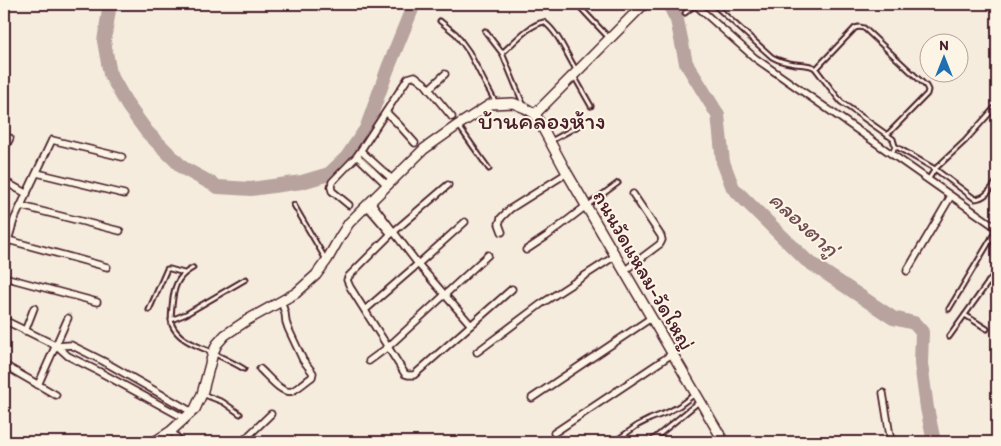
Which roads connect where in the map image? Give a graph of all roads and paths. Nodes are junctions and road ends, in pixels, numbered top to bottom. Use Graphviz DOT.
graph roads {
  1 [pos="577,4"];
  2 [pos="644,4"];
  3 [pos="696,4"];
  4 [pos="714,4"];
  5 [pos="685,13"];
  6 [pos="440,21"];
  7 [pos="485,31"];
  8 [pos="610,39"];
  9 [pos="502,53"];
  10 [pos="816,69"];
  11 [pos="575,73"];
  12 [pos="445,74"];
  13 [pos="429,89"];
  14 [pos="496,103"];
  15 [pos="997,105"];
  16 [pos="591,106"];
  17 [pos="525,108"];
  18 [pos="386,112"];
  19 [pos="535,114"];
  20 [pos="455,121"];
  21 [pos="580,125"];
  22 [pos="888,135"];
  23 [pos="10,138"];
  24 [pos="550,142"];
  25 [pos="415,143"];
  26 [pos="895,146"];
  27 [pos="4,150"];
  28 [pos="359,154"];
  29 [pos="892,155"];
  30 [pos="122,157"];
  31 [pos="489,169"];
  32 [pos="935,169"];
  33 [pos="37,173"];
  34 [pos="567,173"];
  35 [pos="928,180"];
  36 [pos="997,180"];
  37 [pos="4,181"];
  38 [pos="391,183"];
  39 [pos="618,183"];
  40 [pos="448,185"];
  41 [pos="26,194"];
  42 [pos="124,194"];
  43 [pos="633,194"];
  44 [pos="951,196"];
  45 [pos="369,204"];
  46 [pos="294,205"];
  47 [pos="21,206"];
  48 [pos="349,206"];
  49 [pos="586,206"];
  50 [pos="465,222"];
  51 [pos="997,228"];
  52 [pos="120,231"];
  53 [pos="502,232"];
  54 [pos="394,234"];
  55 [pos="992,237"];
  56 [pos="8,240"];
  57 [pos="997,241"];
  58 [pos="526,250"];
  59 [pos="4,254"];
  60 [pos="488,255"];
  61 [pos="615,256"];
  62 [pos="327,260"];
  63 [pos="418,264"];
  64 [pos="107,267"];
  65 [pos="193,268"];
  66 [pos="997,270"];
  67 [pos="624,271"];
  68 [pos="907,271"];
  69 [pos="184,273"];
  70 [pos="4,277"];
  71 [pos="246,279"];
  72 [pos="988,282"];
  73 [pos="997,288"];
  74 [pos="512,289"];
  75 [pos="445,296"];
  76 [pos="281,301"];
  77 [pos="96,302"];
  78 [pos="34,308"];
  79 [pos="949,309"];
  80 [pos="148,310"];
  81 [pos="364,310"];
  82 [pos="965,315"];
  83 [pos="68,318"];
  84 [pos="651,318"];
  85 [pos="4,320"];
  86 [pos="171,320"];
  87 [pos="470,325"];
  88 [pos="987,329"];
  89 [pos="25,330"];
  90 [pos="949,337"];
  91 [pos="57,346"];
  92 [pos="388,347"];
  93 [pos="477,352"];
  94 [pos="213,353"];
  95 [pos="672,354"];
  96 [pos="369,361"];
  97 [pos="4,364"];
  98 [pos="244,369"];
  99 [pos="260,369"];
  100 [pos="38,385"];
  101 [pos="882,393"];
  102 [pos="202,394"];
  103 [pos="56,395"];
  104 [pos="698,397"];
  105 [pos="532,398"];
  106 [pos="192,412"];
  107 [pos="240,414"];
  108 [pos="271,414"];
  109 [pos="184,418"];
  110 [pos="554,433"];
  111 [pos="169,436"];
  112 [pos="154,442"];
  113 [pos="181,442"];
  114 [pos="242,442"];
  115 [pos="614,442"];
  116 [pos="650,442"];
  117 [pos="724,442"];
  118 [pos="891,442"];
  1 -- 8 [label="lane"];
  2 -- 8 [label="street"];
  3 -- 5 [label="lane"];
  3 -- 29 [label="street"];
  4 -- 10 [label="lane"];
  6 -- 14 [label="lane"];
  7 -- 9 [label="lane"];
  8 -- 11 [label="street"];
  9 -- 11 [label="lane"];
  9 -- 17 [label="lane"];
  10 -- 22 [label="lane"];
  10 -- 22 [label="lane"];
  11 -- 16 [label="lane"];
  11 -- 19 [label="street"];
  12 -- 13 [label="street"];
  13 -- 18 [label="street"];
  13 -- 20 [label="street"];
  14 -- 17 [label="street"];
  14 -- 20 [label="street"];
  15 -- 32 [label="lane"];
  17 -- 19 [label="street"];
  18 -- 25 [label="street"];
  18 -- 28 [label="street"];
  19 -- 24 [label="street, ถนนวัดแหลม-วัดใหญ่"];
  20 -- 31 [label="lane"];
  20 -- 38 [label="street"];
  21 -- 24 [label="lane"];
  22 -- 26 [label="lane"];
  23 -- 27 [label="street"];
  24 -- 34 [label="street, ถนนวัดแหลม-วัดใหญ่"];
  26 -- 29 [label="lane"];
  26 -- 32 [label="lane"];
  28 -- 38 [label="street"];
  28 -- 48 [label="street"];
  29 -- 35 [label="street"];
  30 -- 33 [label="street"];
  32 -- 35 [label="lane"];
  32 -- 36 [label="lane"];
  33 -- 41 [label="street"];
  33 -- 42 [label="street"];
  34 -- 49 [label="street, ถนนวัดแหลม-วัดใหญ่"];
  34 -- 53 [label="street"];
  35 -- 44 [label="street"];
  37 -- 41 [label="street"];
  38 -- 45 [label="street"];
  39 -- 49 [label="lane"];
  40 -- 54 [label="street"];
  41 -- 47 [label="street"];
  43 -- 67 [label="street"];
  44 -- 51 [label="street"];
  44 -- 68 [label="street"];
  45 -- 54 [label="street"];
  45 -- 62 [label="street"];
  46 -- 62 [label="lane"];
  47 -- 52 [label="street"];
  47 -- 56 [label="street"];
  49 -- 58 [label="street"];
  49 -- 61 [label="street, ถนนวัดแหลม-วัดใหญ่"];
  50 -- 63 [label="street"];
  51 -- 55 [label="lane"];
  54 -- 63 [label="street"];
  54 -- 81 [label="street"];
  55 -- 57 [label="lane"];
  55 -- 79 [label="lane"];
  56 -- 59 [label="street"];
  56 -- 64 [label="street"];
  60 -- 75 [label="street"];
  61 -- 67 [label="street, ถนนวัดแหลม-วัดใหญ่"];
  61 -- 93 [label="street"];
  62 -- 76 [label="street"];
  63 -- 75 [label="street"];
  63 -- 81 [label="street"];
  65 -- 69 [label="lane"];
  66 -- 72 [label="lane"];
  67 -- 84 [label="street, ถนนวัดแหลม-วัดใหญ่"];
  69 -- 80 [label="lane"];
  69 -- 86 [label="lane"];
  70 -- 77 [label="street"];
  71 -- 86 [label="lane"];
  72 -- 73 [label="lane"];
  72 -- 82 [label="lane"];
  74 -- 87 [label="street"];
  75 -- 87 [label="street"];
  75 -- 92 [label="street"];
  76 -- 94 [label="street"];
  76 -- 99 [label="street"];
  78 -- 89 [label="street"];
  81 -- 92 [label="street"];
  82 -- 88 [label="lane"];
  82 -- 90 [label="lane"];
  83 -- 91 [label="street"];
  84 -- 95 [label="street, ถนนวัดแหลม-วัดใหญ่"];
  84 -- 105 [label="street"];
  85 -- 89 [label="street"];
  86 -- 94 [label="lane"];
  87 -- 92 [label="street"];
  89 -- 91 [label="street"];
  91 -- 100 [label="street"];
  91 -- 106 [label="street"];
  91 -- 109 [label="street"];
  92 -- 96 [label="street"];
  94 -- 98 [label="lane"];
  94 -- 102 [label="street"];
  95 -- 104 [label="street, ถนนวัดแหลม-วัดใหญ่"];
  95 -- 110 [label="street"];
  97 -- 100 [label="street"];
  100 -- 103 [label="street"];
  101 -- 118 [label="street"];
  102 -- 106 [label="street"];
  102 -- 107 [label="lane"];
  104 -- 115 [label="lane"];
  104 -- 116 [label="lane"];
  104 -- 117 [label="street, ถนนวัดแหลม-วัดใหญ่"];
  106 -- 109 [label="street"];
  108 -- 114 [label="street"];
  109 -- 111 [label="street"];
  111 -- 112 [label="street"];
  111 -- 113 [label="street"];
}
